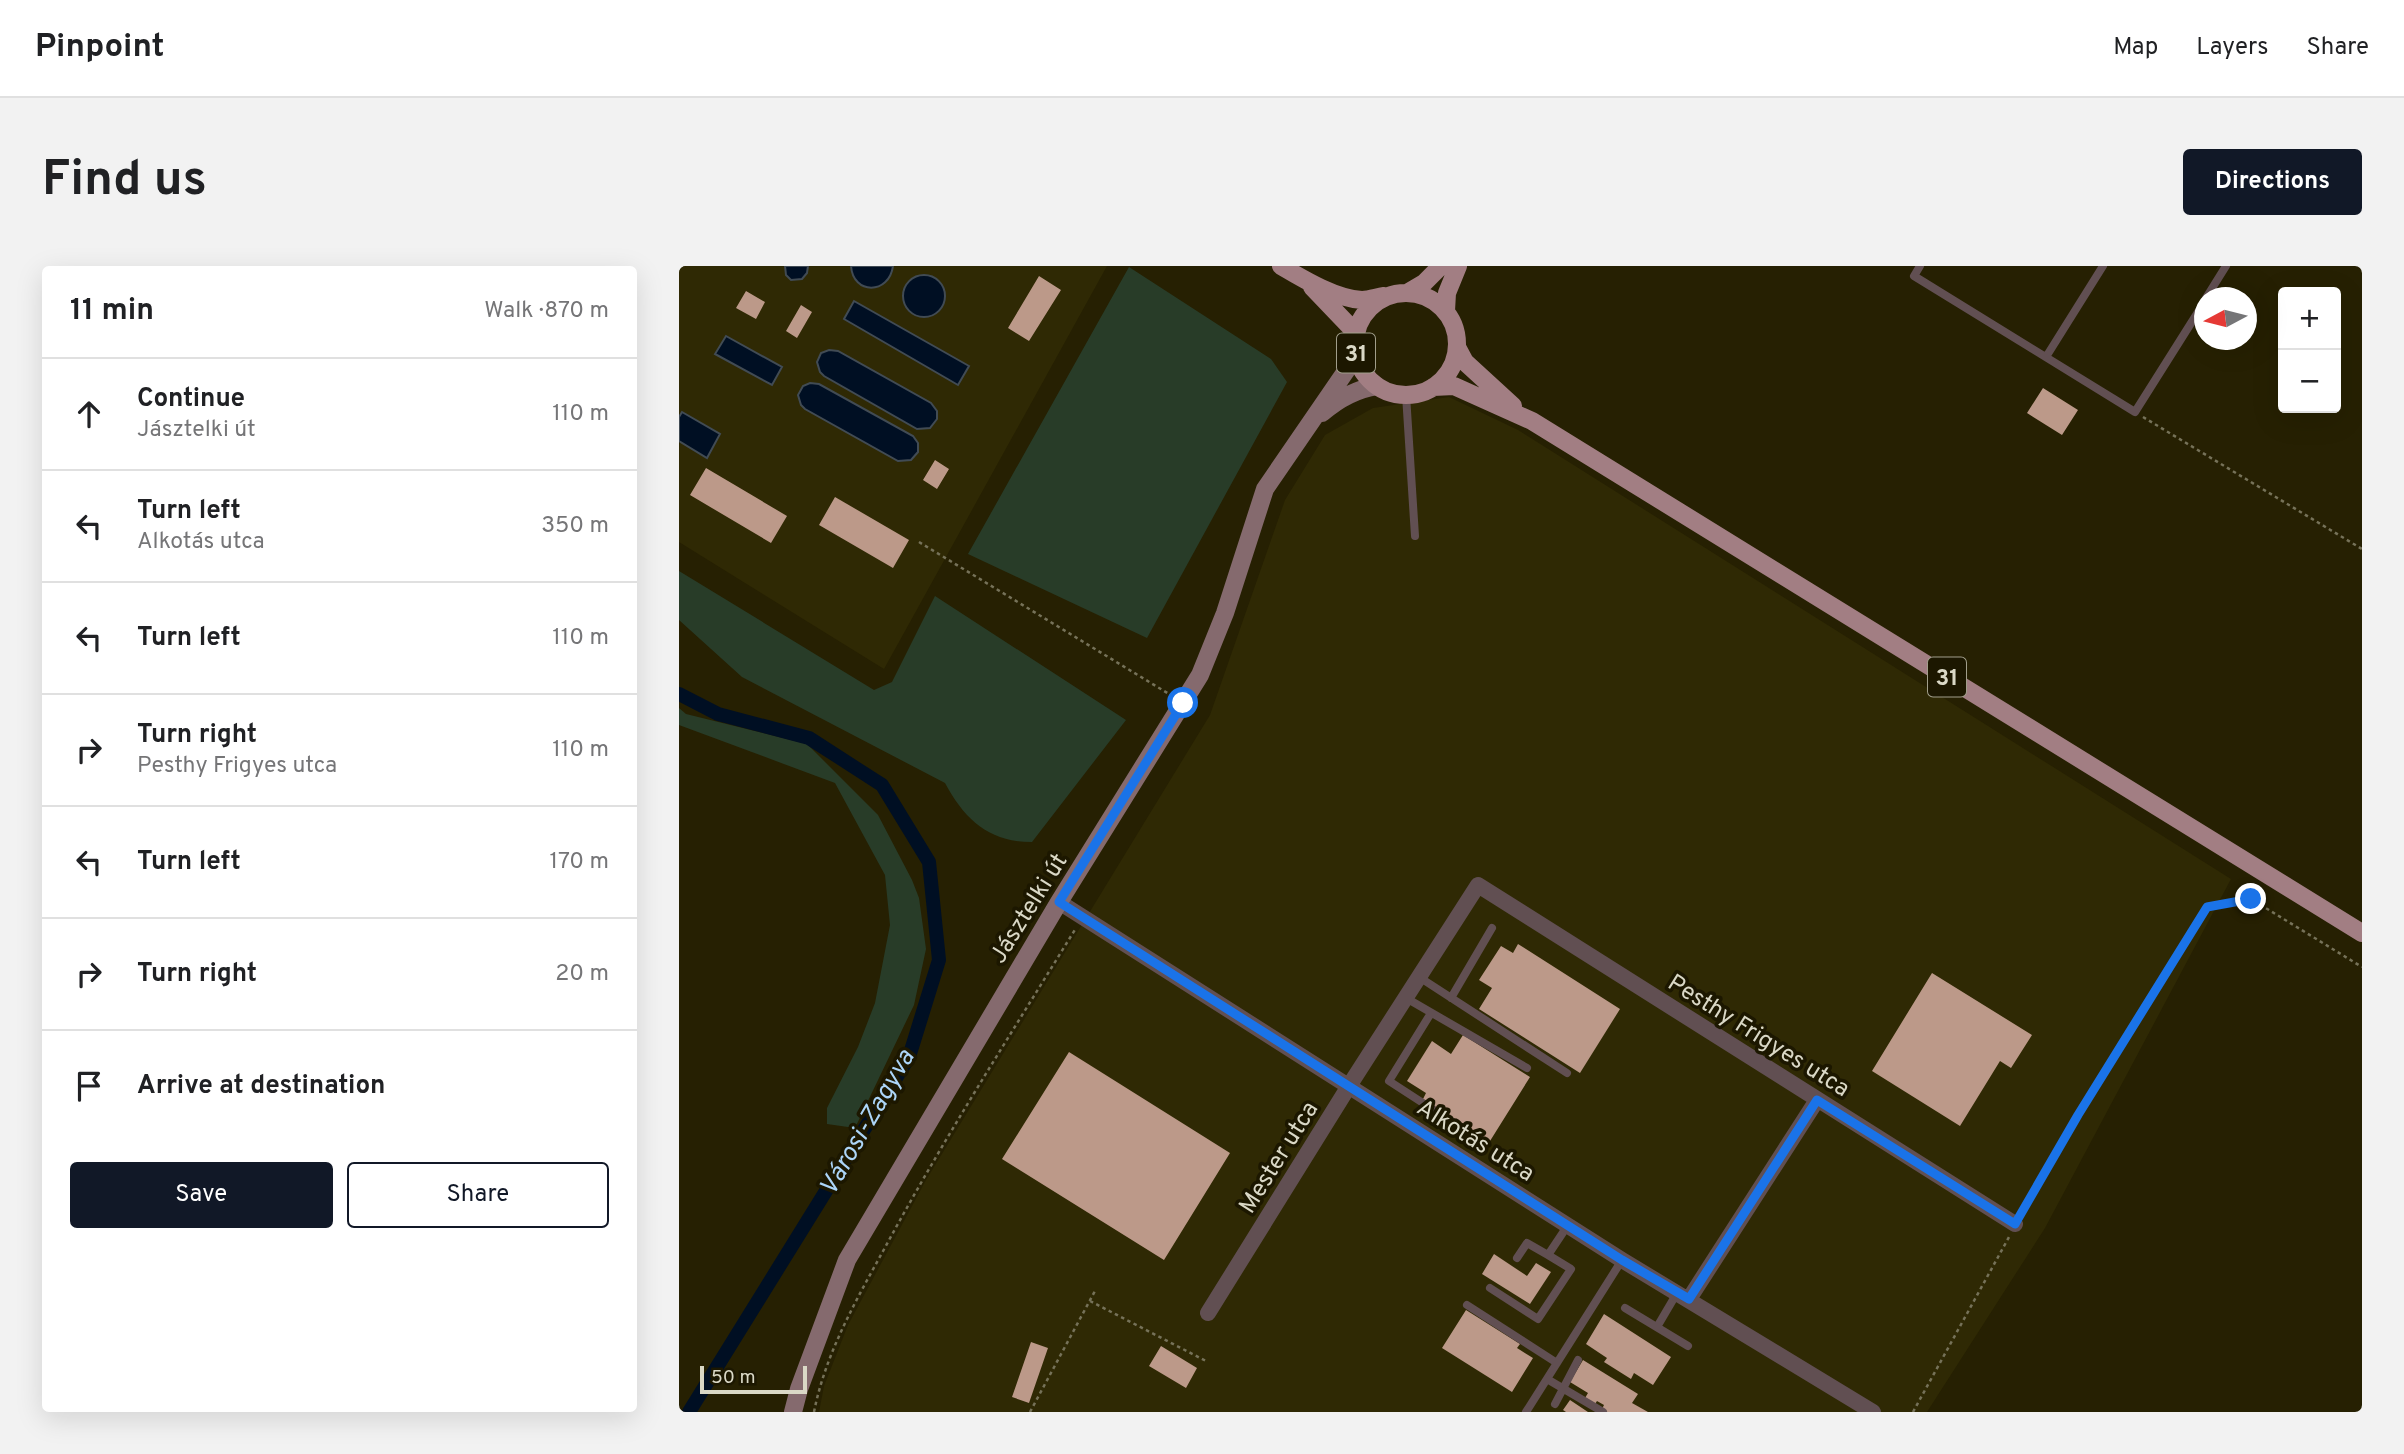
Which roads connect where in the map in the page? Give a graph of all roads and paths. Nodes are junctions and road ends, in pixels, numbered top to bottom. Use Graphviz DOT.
graph roads {
  1 [pos="1282,266"];
  2 [pos="1441,266"];
  3 [pos="1458,266"];
  4 [pos="1920,266"];
  5 [pos="2103,266"];
  6 [pos="2226,266"];
  7 [pos="1304,280"];
  8 [pos="2213,287"];
  9 [pos="1399,294"];
  10 [pos="1446,312"];
  11 [pos="2194,317"];
  12 [pos="1356,333"];
  13 [pos="1457,347"];
  14 [pos="1356,352"];
  15 [pos="2046,357"];
  16 [pos="1377,386"];
  17 [pos="1433,387"];
  18 [pos="1406,395"];
  19 [pos="2136,412"];
  20 [pos="1532,421"];
  21 [pos="1304,430"];
  22 [pos="1415,536"];
  23 [pos="919,542"];
  24 [pos="2362,549"];
  25 [pos="1183,703"];
  26 [pos="1478,885"];
  27 [pos="1059,902"];
  28 [pos="1080,915"];
  29 [pos="1492,928"];
  30 [pos="2362,933"];
  31 [pos="2362,967"];
  32 [pos="1419,977"];
  33 [pos="1406,998"];
  34 [pos="1451,998"];
  35 [pos="1431,1013"];
  36 [pos="1527,1068"];
  37 [pos="1567,1073"];
  38 [pos="1349,1086"];
  39 [pos="1817,1100"];
  40 [pos="1483,1142"];
  41 [pos="2015,1224"];
  42 [pos="1568,1225"];
  43 [pos="1548,1255"];
  44 [pos="1517,1258"];
  45 [pos="1622,1260"];
  46 [pos="1490,1288"];
  47 [pos="1096,1289"];
  48 [pos="1683,1296"];
  49 [pos="1090,1301"];
  50 [pos="1467,1305"];
  51 [pos="1625,1308"];
  52 [pos="1209,1313"];
  53 [pos="1657,1327"];
  54 [pos="1688,1346"];
  55 [pos="1579,1360"];
  56 [pos="1206,1361"];
  57 [pos="1557,1363"];
  58 [pos="1547,1379"];
  59 [pos="1563,1388"];
  60 [pos="1555,1404"];
  61 [pos="793,1412"];
  62 [pos="814,1412"];
  63 [pos="1030,1412"];
  64 [pos="1526,1412"];
  65 [pos="1603,1412"];
  66 [pos="1873,1412"];
  67 [pos="1913,1412"];
  1 -- 7 [label="main road, 31"];
  2 -- 9 [label="main road"];
  3 -- 10 [label="main road"];
  4 -- 15 [label="lane"];
  5 -- 15 [label="lane"];
  6 -- 8 [label="lane"];
  7 -- 9 [label="main road, 31"];
  7 -- 12 [label="main road, 31"];
  9 -- 10 [label="main road, 31"];
  9 -- 12 [label="main road, 31"];
  10 -- 13 [label="main road, 31"];
  11 -- 19 [label="lane"];
  12 -- 14 [label="main road, 31"];
  13 -- 17 [label="main road"];
  13 -- 20 [label="main road, 31"];
  14 -- 16 [label="main road, 31"];
  14 -- 21 [label="street, Jásztelki út"];
  15 -- 19 [label="lane"];
  16 -- 18 [label="main road, 31"];
  16 -- 21 [label="street, Jásztelki út"];
  17 -- 18 [label="main road, 31"];
  17 -- 20 [label="main road, 31"];
  18 -- 22 [label="lane"];
  19 -- 24 [label="path"];
  20 -- 30 [label="main road, 31"];
  21 -- 25 [label="street, Jásztelki út"];
  23 -- 25 [label="path"];
  25 -- 27 [label="street, Jásztelki út"];
  26 -- 32 [label="street, Mester utca"];
  26 -- 39 [label="street, Pesthy Frigyes utca"];
  27 -- 28 [label="street, Alkotás utca"];
  27 -- 61 [label="street, Jásztelki út"];
  28 -- 38 [label="street, Alkotás utca"];
  28 -- 62 [label="path"];
  29 -- 34 [label="lane"];
  31 -- 41 [label="path"];
  32 -- 33 [label="street, Mester utca"];
  32 -- 34 [label="lane"];
  33 -- 35 [label="lane"];
  33 -- 38 [label="street, Mester utca"];
  34 -- 37 [label="lane"];
  35 -- 36 [label="lane"];
  35 -- 40 [label="lane"];
  38 -- 42 [label="street, Alkotás utca"];
  38 -- 52 [label="street, Mester utca"];
  39 -- 41 [label="street, Pesthy Frigyes utca"];
  39 -- 48 [label="street"];
  41 -- 67 [label="path"];
  42 -- 43 [label="lane"];
  42 -- 45 [label="street, Alkotás utca"];
  43 -- 44 [label="lane"];
  43 -- 46 [label="lane"];
  45 -- 48 [label="street, Alkotás utca"];
  45 -- 57 [label="lane"];
  47 -- 49 [label="path"];
  48 -- 53 [label="lane"];
  48 -- 66 [label="street, Alkotás utca"];
  49 -- 56 [label="path"];
  49 -- 63 [label="path"];
  50 -- 57 [label="lane"];
  51 -- 53 [label="lane"];
  53 -- 54 [label="lane"];
  55 -- 59 [label="lane"];
  57 -- 58 [label="lane"];
  58 -- 59 [label="lane"];
  58 -- 64 [label="lane"];
  59 -- 60 [label="lane"];
  59 -- 65 [label="lane"];
}
